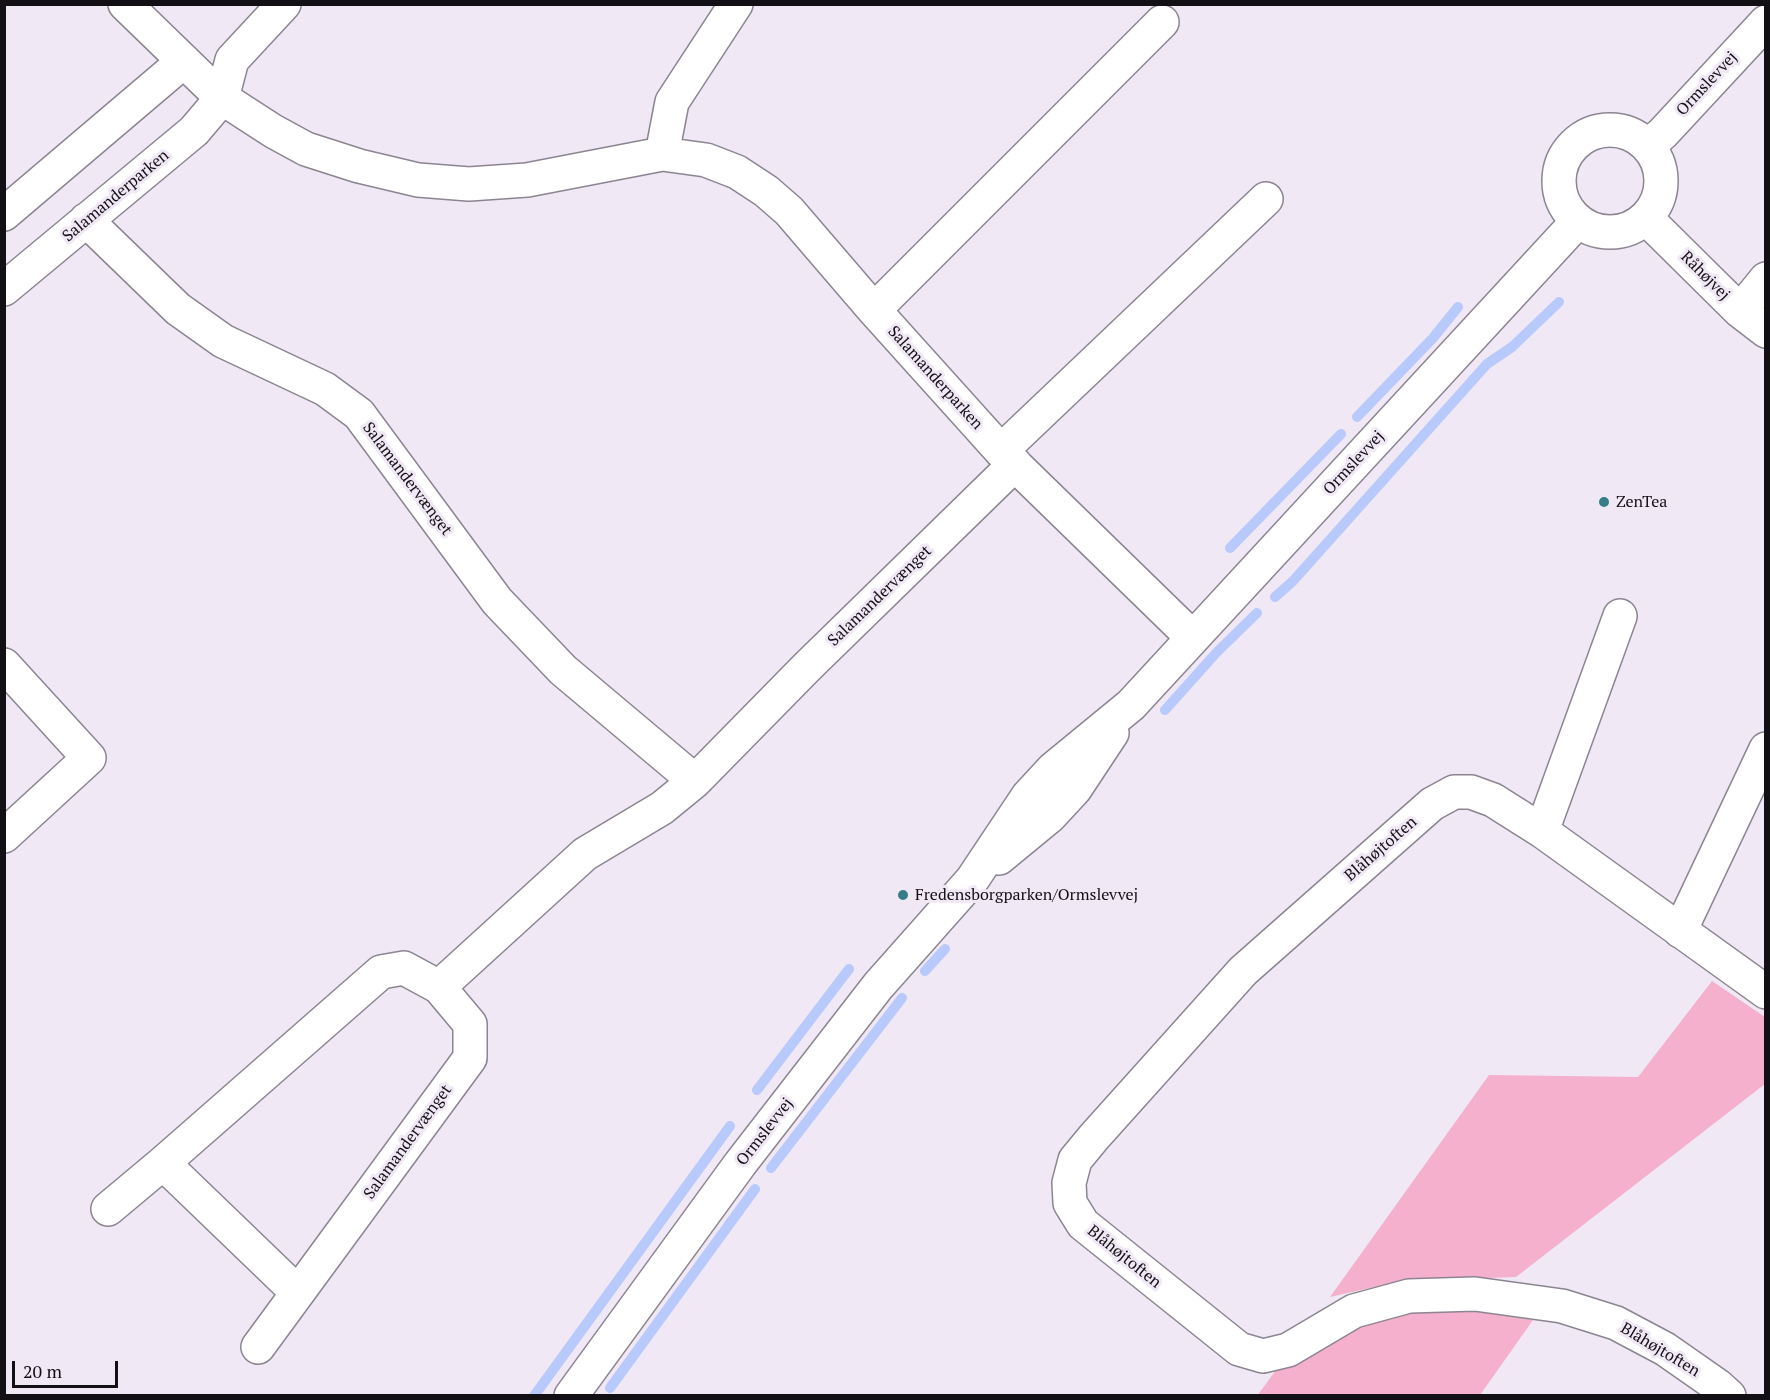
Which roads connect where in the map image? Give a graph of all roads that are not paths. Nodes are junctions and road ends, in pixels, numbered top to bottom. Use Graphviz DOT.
graph roads {
  1 [pos="125,4"];
  2 [pos="284,4"];
  3 [pos="736,4"];
  4 [pos="1161,22"];
  5 [pos="1765,23"];
  6 [pos="184,61"];
  7 [pos="222,98"];
  8 [pos="1648,146"];
  9 [pos="662,154"];
  10 [pos="1266,199"];
  11 [pos="4,214"];
  12 [pos="1646,218"];
  13 [pos="86,220"];
  14 [pos="1578,221"];
  15 [pos="1766,279"];
  16 [pos="4,289"];
  17 [pos="874,310"];
  18 [pos="1740,311"];
  19 [pos="1766,331"];
  20 [pos="1008,457"];
  21 [pos="1620,615"];
  22 [pos="1192,637"];
  23 [pos="4,665"];
  24 [pos="1766,749"];
  25 [pos="695,781"];
  26 [pos="1542,831"];
  27 [pos="4,836"];
  28 [pos="1680,931"];
  29 [pos="439,987"];
  30 [pos="1766,992"];
  31 [pos="163,1163"];
  32 [pos="108,1209"];
  33 [pos="297,1292"];
  34 [pos="258,1347"];
  35 [pos="571,1395"];
  36 [pos="1729,1395"];
  1 -- 6 [label="street, Salamanderparken"];
  2 -- 7 [label="street"];
  3 -- 9 [label="street"];
  4 -- 17 [label="street"];
  5 -- 8 [label="street, Ormslevvej"];
  6 -- 7 [label="street, Salamanderparken"];
  6 -- 11 [label="street"];
  7 -- 9 [label="street, Salamanderparken"];
  7 -- 13 [label="street, Salamanderparken"];
  8 -- 12 [label="street"];
  8 -- 14 [label="street"];
  9 -- 17 [label="street, Salamanderparken"];
  10 -- 20 [label="street, Salamandervænget"];
  12 -- 14 [label="street"];
  12 -- 18 [label="street, Råhøjvej"];
  13 -- 16 [label="street, Salamanderparken"];
  13 -- 25 [label="street, Salamandervænget"];
  14 -- 22 [label="street, Ormslevvej"];
  15 -- 18 [label="street"];
  17 -- 20 [label="street, Salamanderparken"];
  18 -- 19 [label="street, Råhøjvej"];
  20 -- 22 [label="street, Salamanderparken"];
  20 -- 25 [label="street, Salamandervænget"];
  21 -- 26 [label="street"];
  22 -- 35 [label="street, Ormslevvej"];
  23 -- 27 [label="street"];
  24 -- 28 [label="street"];
  25 -- 29 [label="street, Salamandervænget"];
  26 -- 28 [label="street, Blåhøjtoften"];
  26 -- 36 [label="street, Blåhøjtoften"];
  28 -- 30 [label="street, Blåhøjtoften"];
  29 -- 31 [label="street, Salamandervænget"];
  29 -- 33 [label="street, Salamandervænget"];
  31 -- 32 [label="street, Salamandervænget"];
  31 -- 33 [label="street"];
  33 -- 34 [label="street, Salamandervænget"];
}
